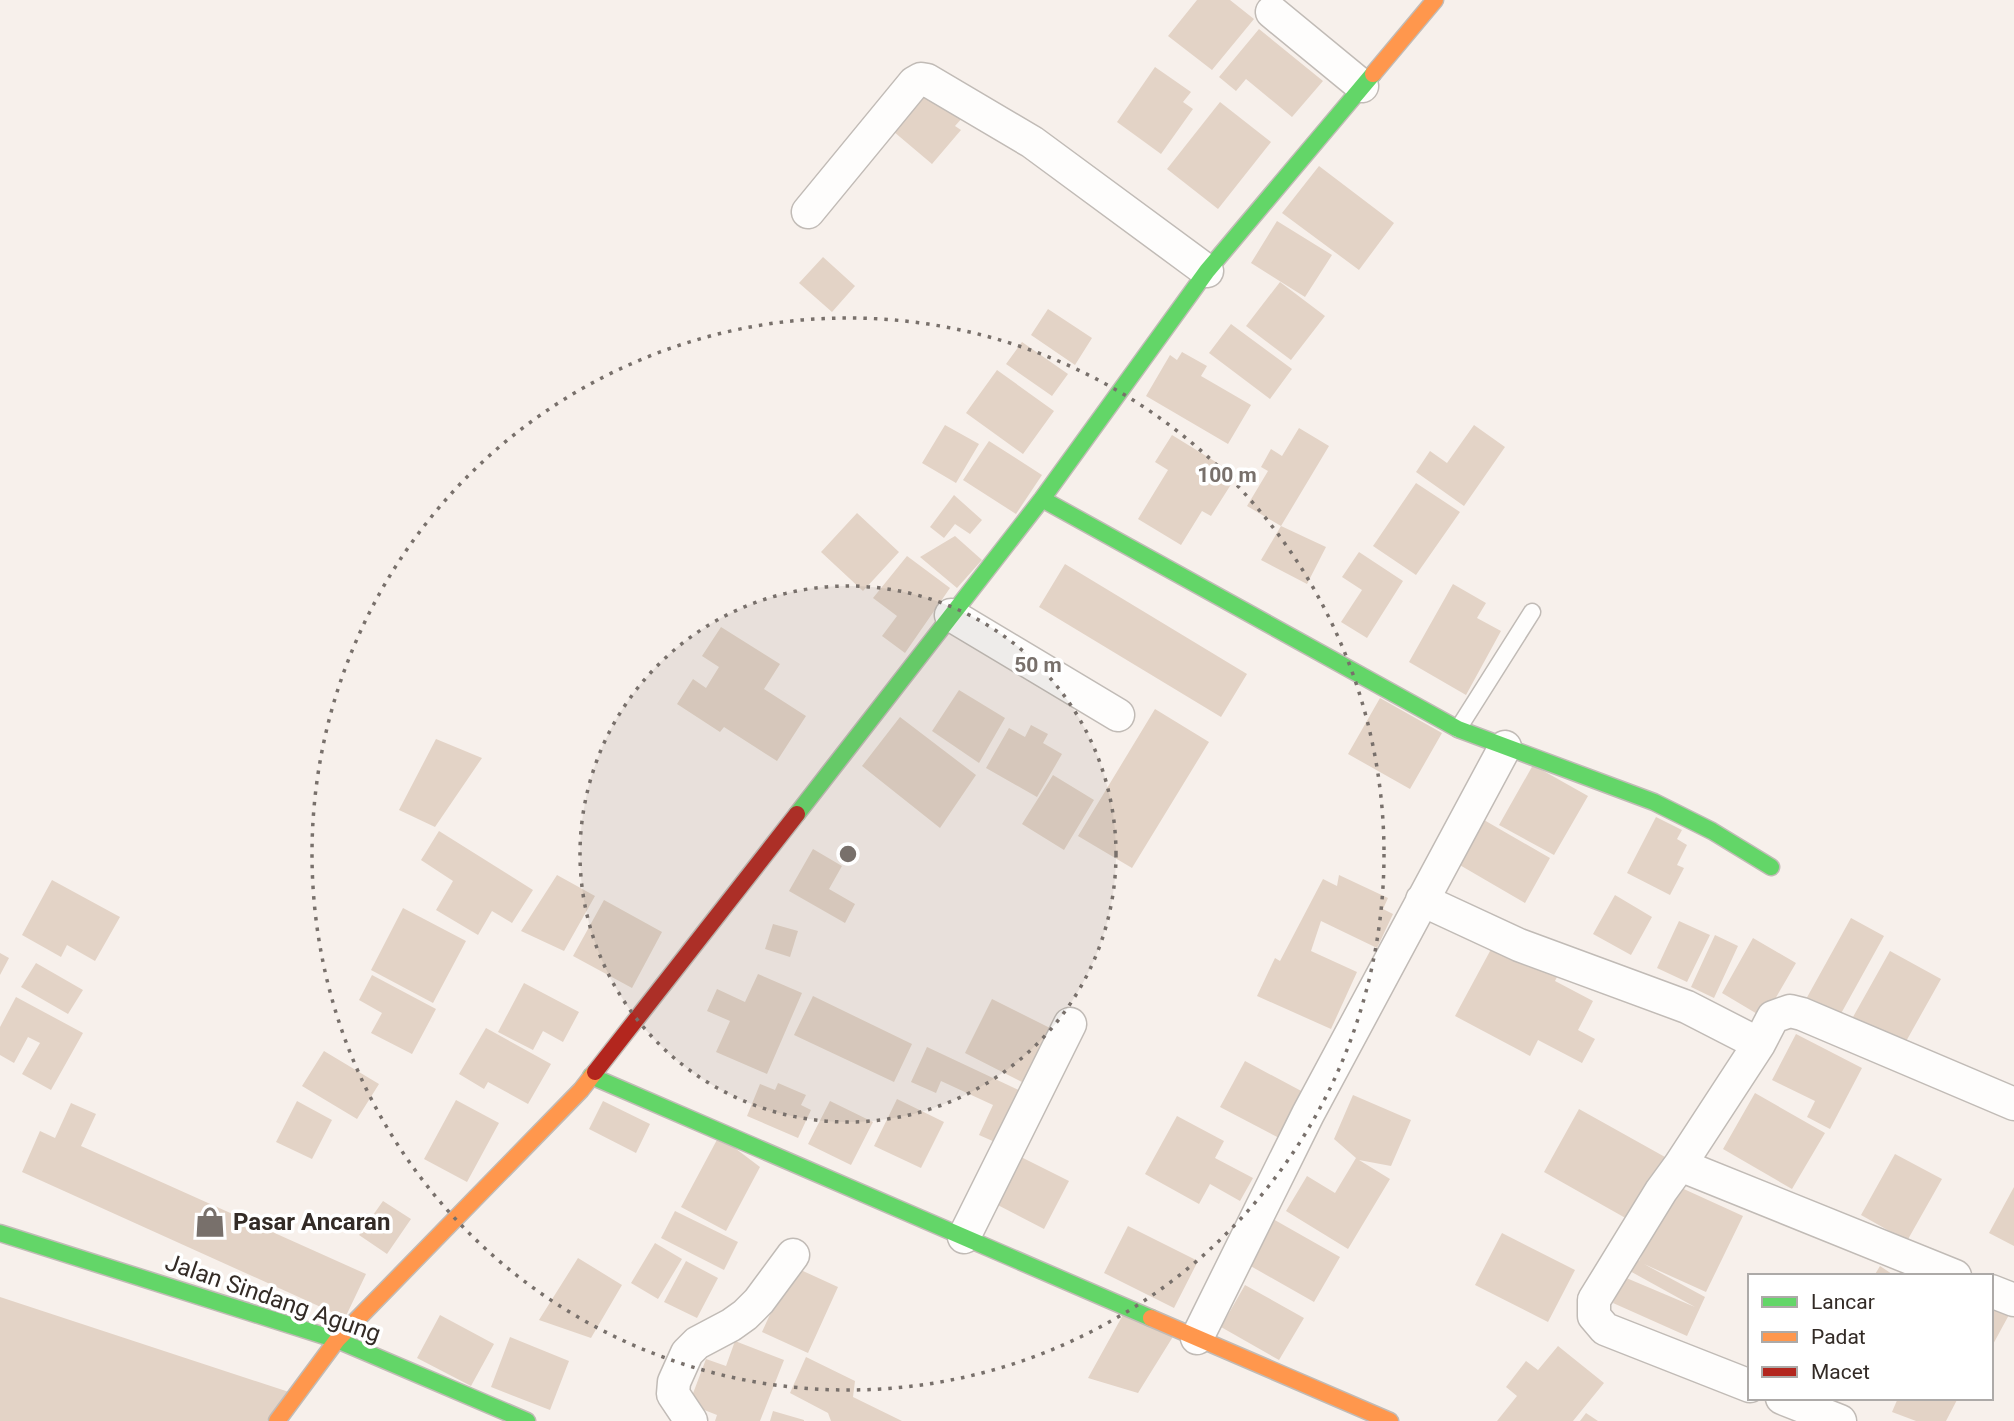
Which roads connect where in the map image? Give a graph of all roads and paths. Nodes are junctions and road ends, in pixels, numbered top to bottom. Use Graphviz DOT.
graph roads {
  1 [pos="1435,0"];
  2 [pos="1272,12"];
  3 [pos="1362,86"];
  4 [pos="807,212"];
  5 [pos="1207,271"];
  6 [pos="1042,499"];
  7 [pos="1532,612"];
  8 [pos="951,615"];
  9 [pos="1118,715"];
  10 [pos="1458,729"];
  11 [pos="1505,747"];
  12 [pos="1771,867"];
  13 [pos="1422,900"];
  14 [pos="1070,1024"];
  15 [pos="1759,1044"];
  16 [pos="591,1076"];
  17 [pos="2014,1104"];
  18 [pos="1680,1165"];
  19 [pos="0,1233"];
  20 [pos="964,1237"];
  21 [pos="793,1255"];
  22 [pos="1950,1274"];
  23 [pos="1993,1292"];
  24 [pos="2014,1300"];
  25 [pos="1197,1338"];
  26 [pos="337,1340"];
  27 [pos="1748,1384"];
  28 [pos="1787,1400"];
  29 [pos="277,1421"];
  30 [pos="527,1421"];
  31 [pos="691,1421"];
  32 [pos="1390,1421"];
  33 [pos="1840,1421"];
  1 -- 3 [label="street"];
  2 -- 3 [label="street"];
  3 -- 5 [label="street"];
  4 -- 5 [label="street"];
  5 -- 6 [label="street"];
  6 -- 8 [label="street"];
  6 -- 10 [label="street"];
  7 -- 10 [label="lane"];
  8 -- 9 [label="street"];
  8 -- 16 [label="street"];
  10 -- 11 [label="street"];
  11 -- 12 [label="street"];
  11 -- 13 [label="street"];
  13 -- 15 [label="street"];
  13 -- 25 [label="street"];
  14 -- 20 [label="street"];
  15 -- 17 [label="street"];
  15 -- 18 [label="street"];
  16 -- 20 [label="street"];
  16 -- 26 [label="street"];
  18 -- 22 [label="street"];
  18 -- 27 [label="street"];
  19 -- 26 [label="street, Jalan Sindang Agung"];
  20 -- 25 [label="street"];
  21 -- 31 [label="street"];
  23 -- 24 [label="street"];
  25 -- 32 [label="street"];
  26 -- 29 [label="street"];
  26 -- 30 [label="street, Jalan Sindang Agung"];
  28 -- 33 [label="street"];
}
